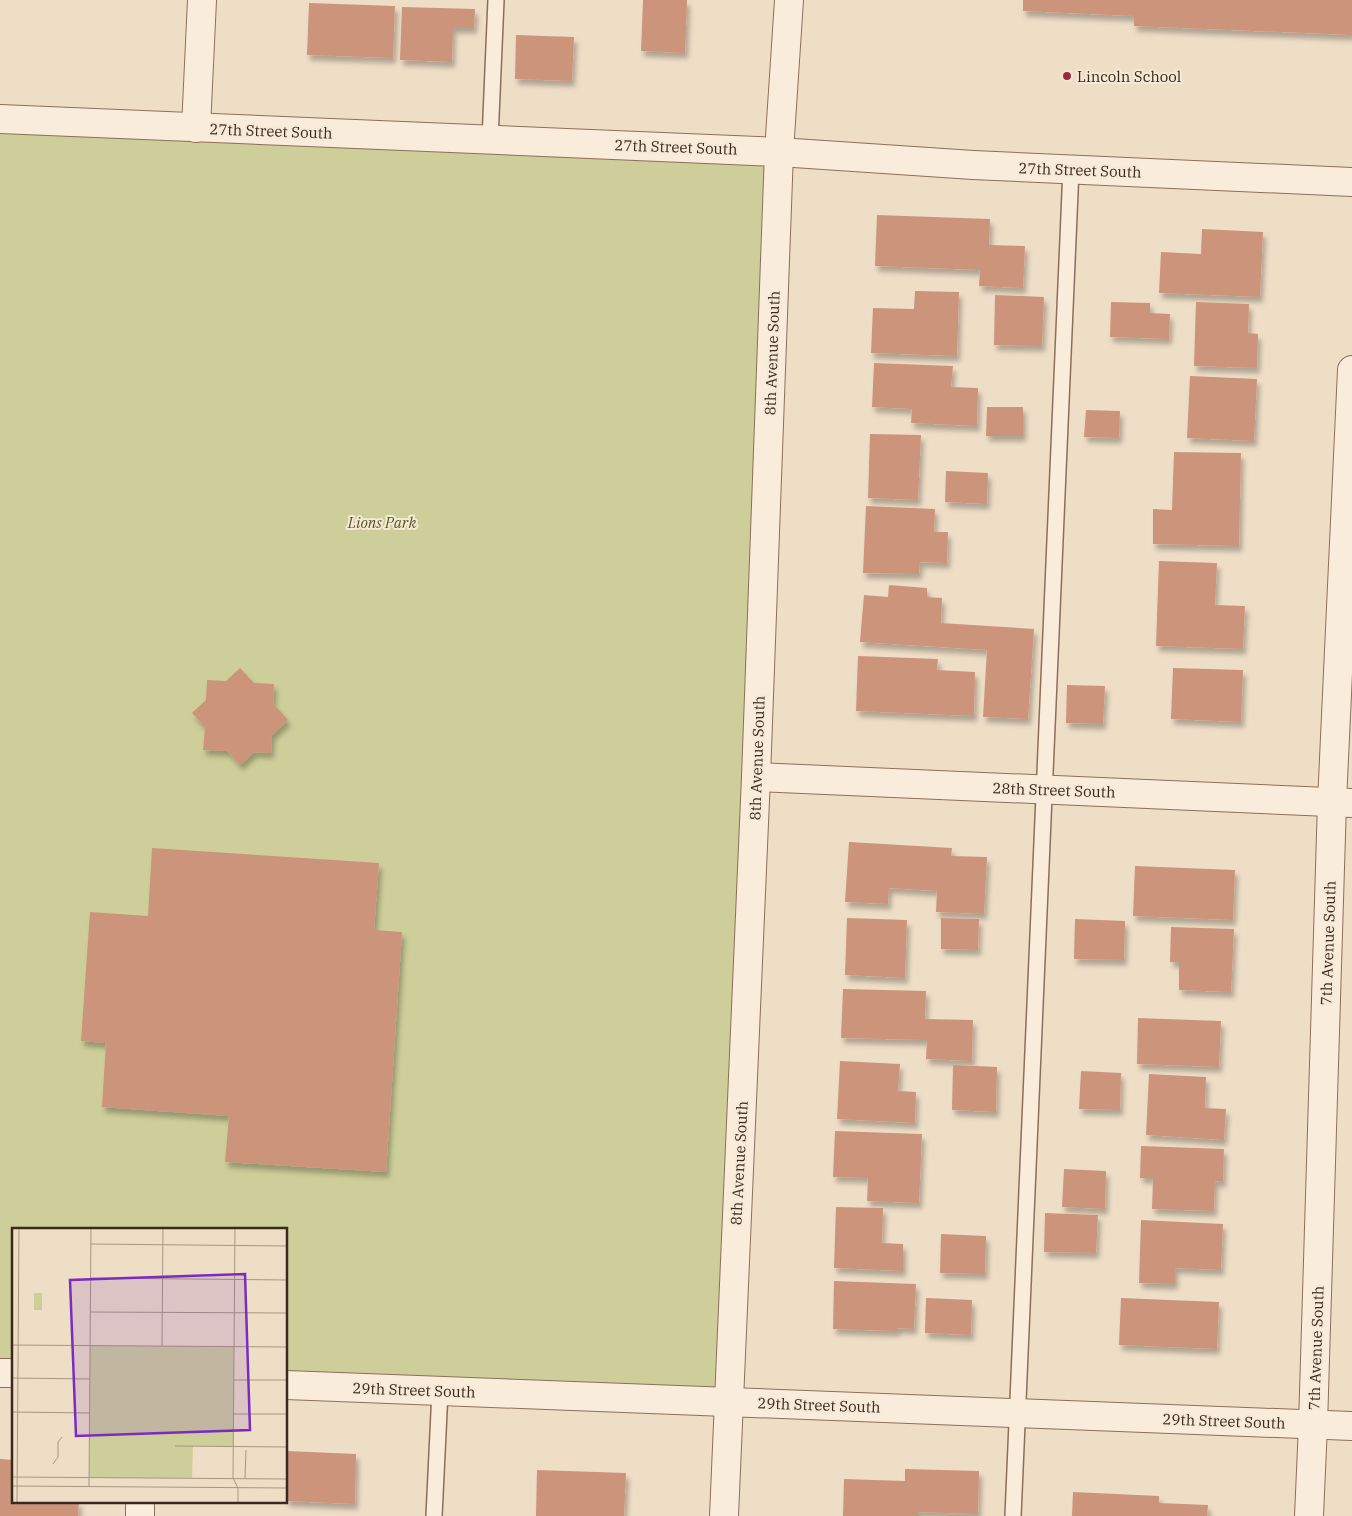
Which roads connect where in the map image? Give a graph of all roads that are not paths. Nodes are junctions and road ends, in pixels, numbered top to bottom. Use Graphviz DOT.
graph roads {
  1 [pos="202,0"];
  2 [pos="496,0"];
  3 [pos="789,0"];
  4 [pos="0,119"];
  5 [pos="196,128"];
  6 [pos="490,140"];
  7 [pos="779,152"];
  8 [pos="1071,169"];
  9 [pos="1352,182"];
  10 [pos="1352,370"];
  11 [pos="756,777"];
  12 [pos="1044,790"];
  13 [pos="1342,803"];
  14 [pos="288,1385"];
  15 [pos="440,1391"];
  16 [pos="729,1402"];
  17 [pos="1017,1413"];
  18 [pos="1313,1425"];
  19 [pos="1352,1426"];
  20 [pos="434,1516"];
  21 [pos="724,1516"];
  22 [pos="1013,1516"];
  23 [pos="1309,1516"];
  1 -- 5 [label="street"];
  2 -- 6 [label="lane"];
  3 -- 7 [label="street, 8th Avenue South"];
  4 -- 5 [label="street, 27th Street South"];
  5 -- 6 [label="street, 27th Street South"];
  6 -- 7 [label="street, 27th Street South"];
  7 -- 8 [label="street, 27th Street South"];
  7 -- 11 [label="street, 8th Avenue South"];
  8 -- 9 [label="street, 27th Street South"];
  8 -- 12 [label="lane"];
  10 -- 13 [label="street, 7th Avenue South"];
  11 -- 12 [label="street, 28th Street South"];
  11 -- 16 [label="street, 8th Avenue South"];
  12 -- 13 [label="street, 28th Street South"];
  12 -- 17 [label="lane"];
  13 -- 18 [label="street, 7th Avenue South"];
  14 -- 15 [label="street, 29th Street South"];
  15 -- 16 [label="street, 29th Street South"];
  15 -- 20 [label="lane"];
  16 -- 17 [label="street, 29th Street South"];
  16 -- 21 [label="street, 8th Avenue South"];
  17 -- 18 [label="street, 29th Street South"];
  17 -- 22 [label="lane"];
  18 -- 19 [label="street, 29th Street South"];
  18 -- 23 [label="street, 7th Avenue South"];
}
